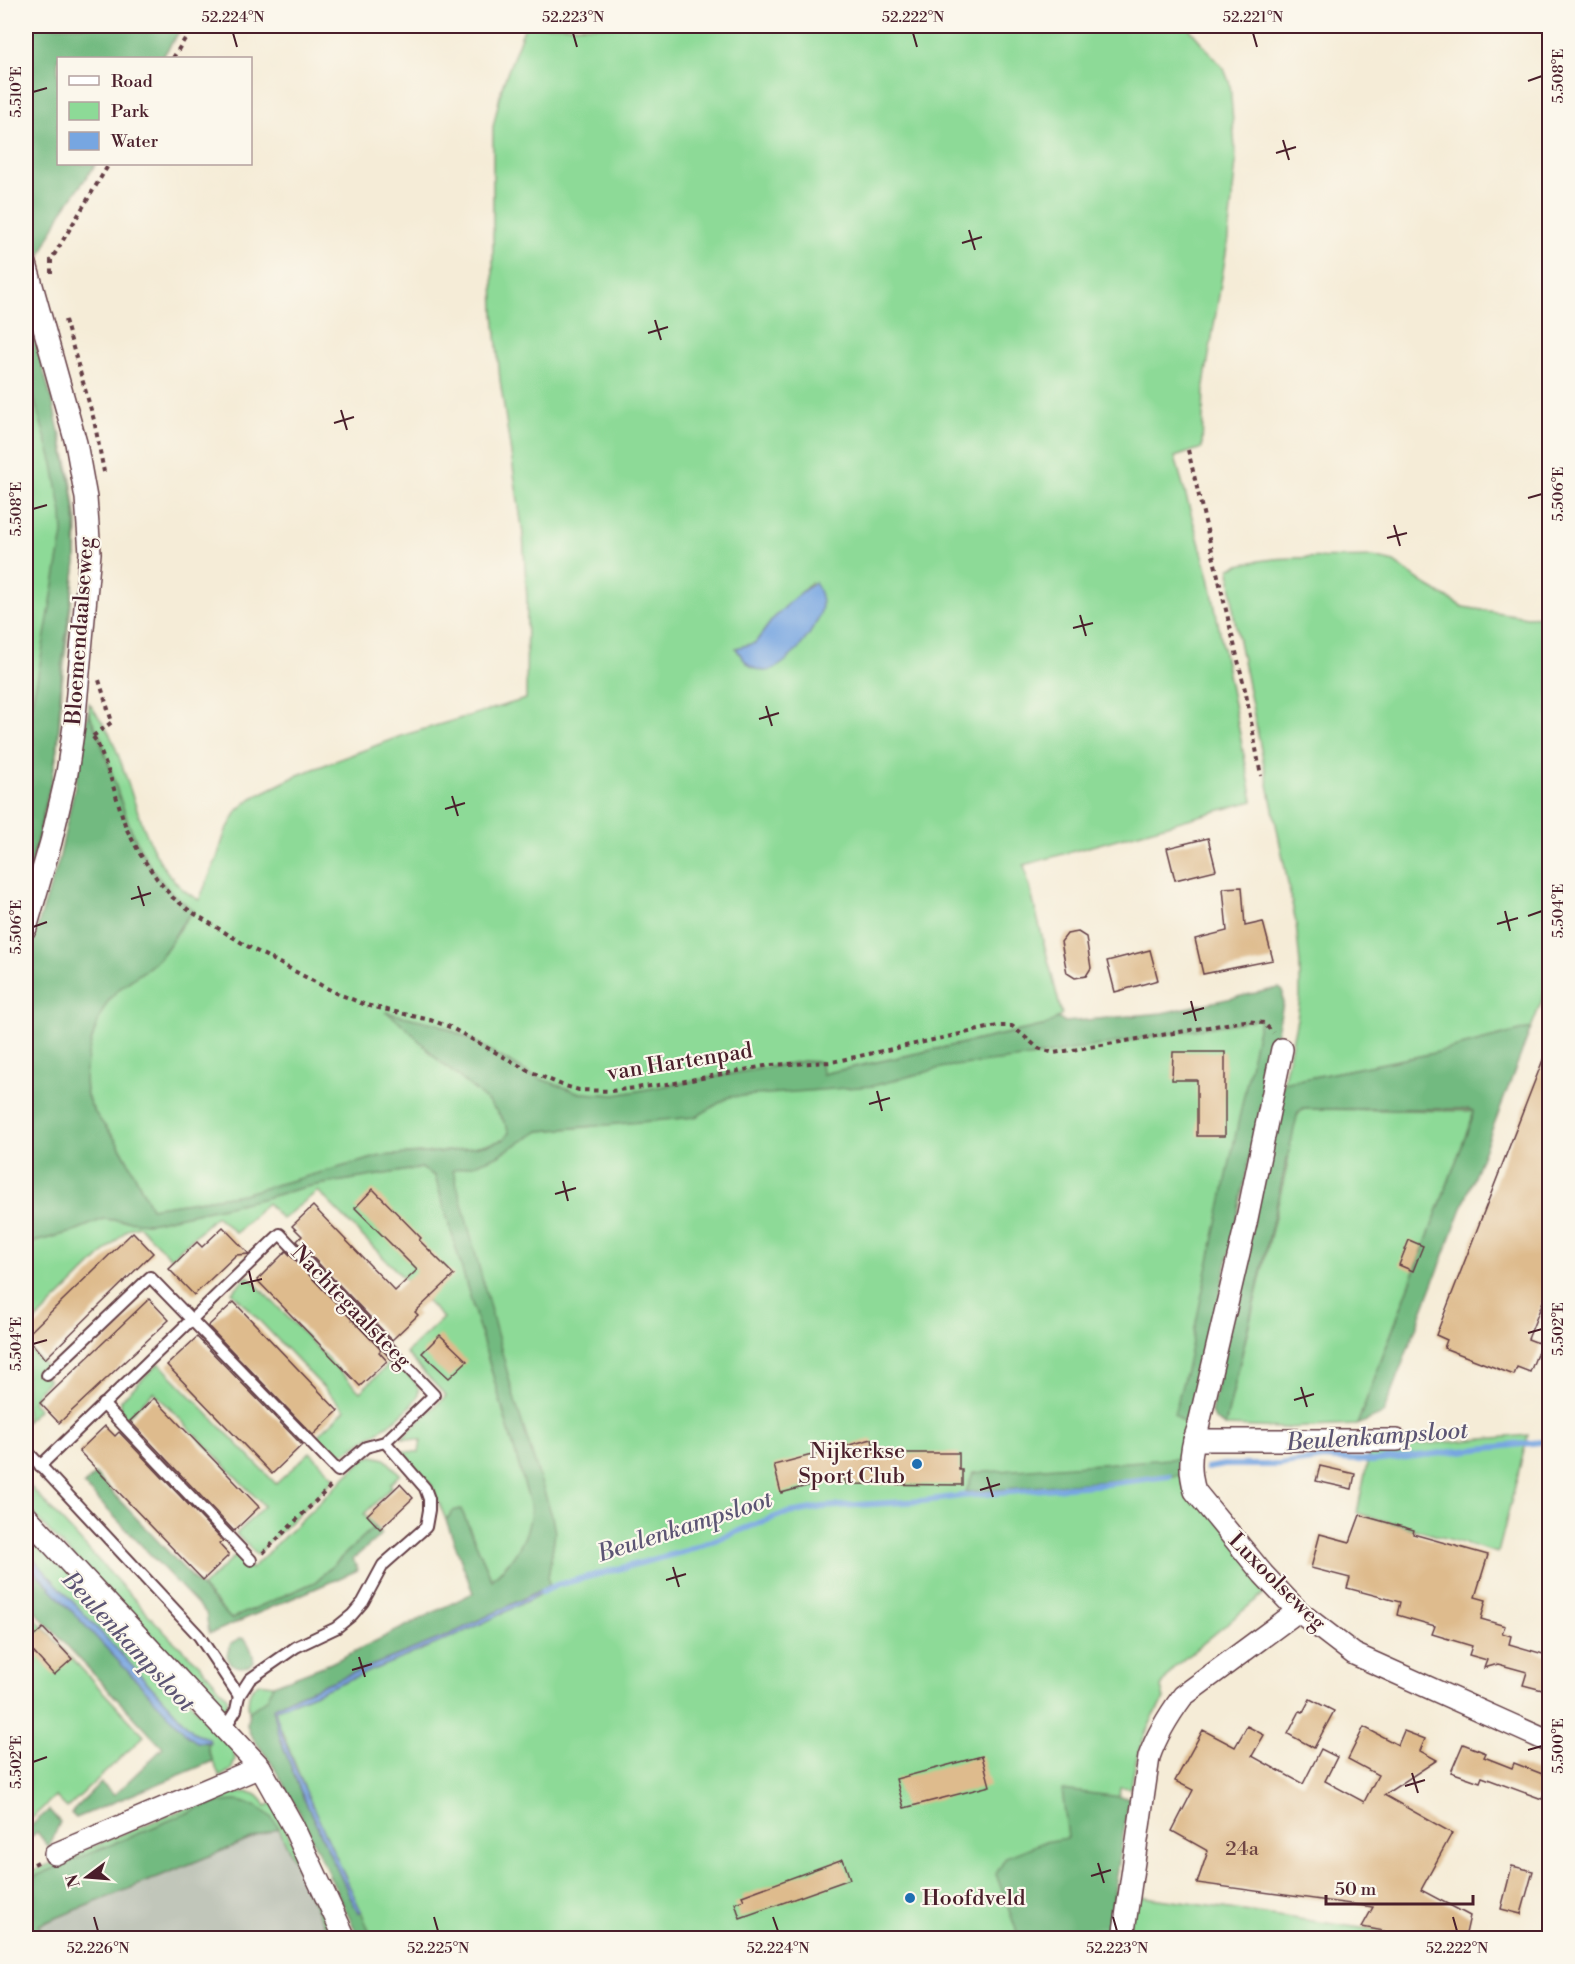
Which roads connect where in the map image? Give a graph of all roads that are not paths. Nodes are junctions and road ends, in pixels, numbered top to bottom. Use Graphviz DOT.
graph roads {
  1 [pos="26,264"];
  2 [pos="26,928"];
  3 [pos="1282,1049"];
  4 [pos="190,1319"];
  5 [pos="47,1375"];
  6 [pos="103,1404"];
  7 [pos="1194,1440"];
  8 [pos="1397,1440"];
  9 [pos="385,1442"];
  10 [pos="26,1450"];
  11 [pos="40,1466"];
  12 [pos="26,1516"];
  13 [pos="251,1560"];
  14 [pos="1298,1611"];
  15 [pos="239,1696"];
  16 [pos="225,1728"];
  17 [pos="1550,1742"];
  18 [pos="260,1767"];
  19 [pos="55,1854"];
  20 [pos="345,1938"];
  21 [pos="1123,1938"];
  1 -- 2 [label="street, Bloemendaalseweg"];
  3 -- 7 [label="street, Luxoolseweg"];
  4 -- 5 [label="lane"];
  4 -- 6 [label="lane, Nachtegaalsteeg"];
  4 -- 9 [label="lane, Nachtegaalsteeg"];
  4 -- 9 [label="lane, Nachtegaalsteeg"];
  6 -- 11 [label="lane, Nachtegaalsteeg"];
  6 -- 13 [label="lane"];
  7 -- 8 [label="street"];
  7 -- 14 [label="street, Luxoolseweg"];
  9 -- 15 [label="lane"];
  10 -- 11 [label="lane"];
  11 -- 15 [label="lane"];
  12 -- 16 [label="street"];
  14 -- 17 [label="street, Luxoolseweg"];
  14 -- 21 [label="street"];
  15 -- 16 [label="lane"];
  16 -- 18 [label="street"];
  18 -- 19 [label="street"];
  18 -- 20 [label="street"];
}
